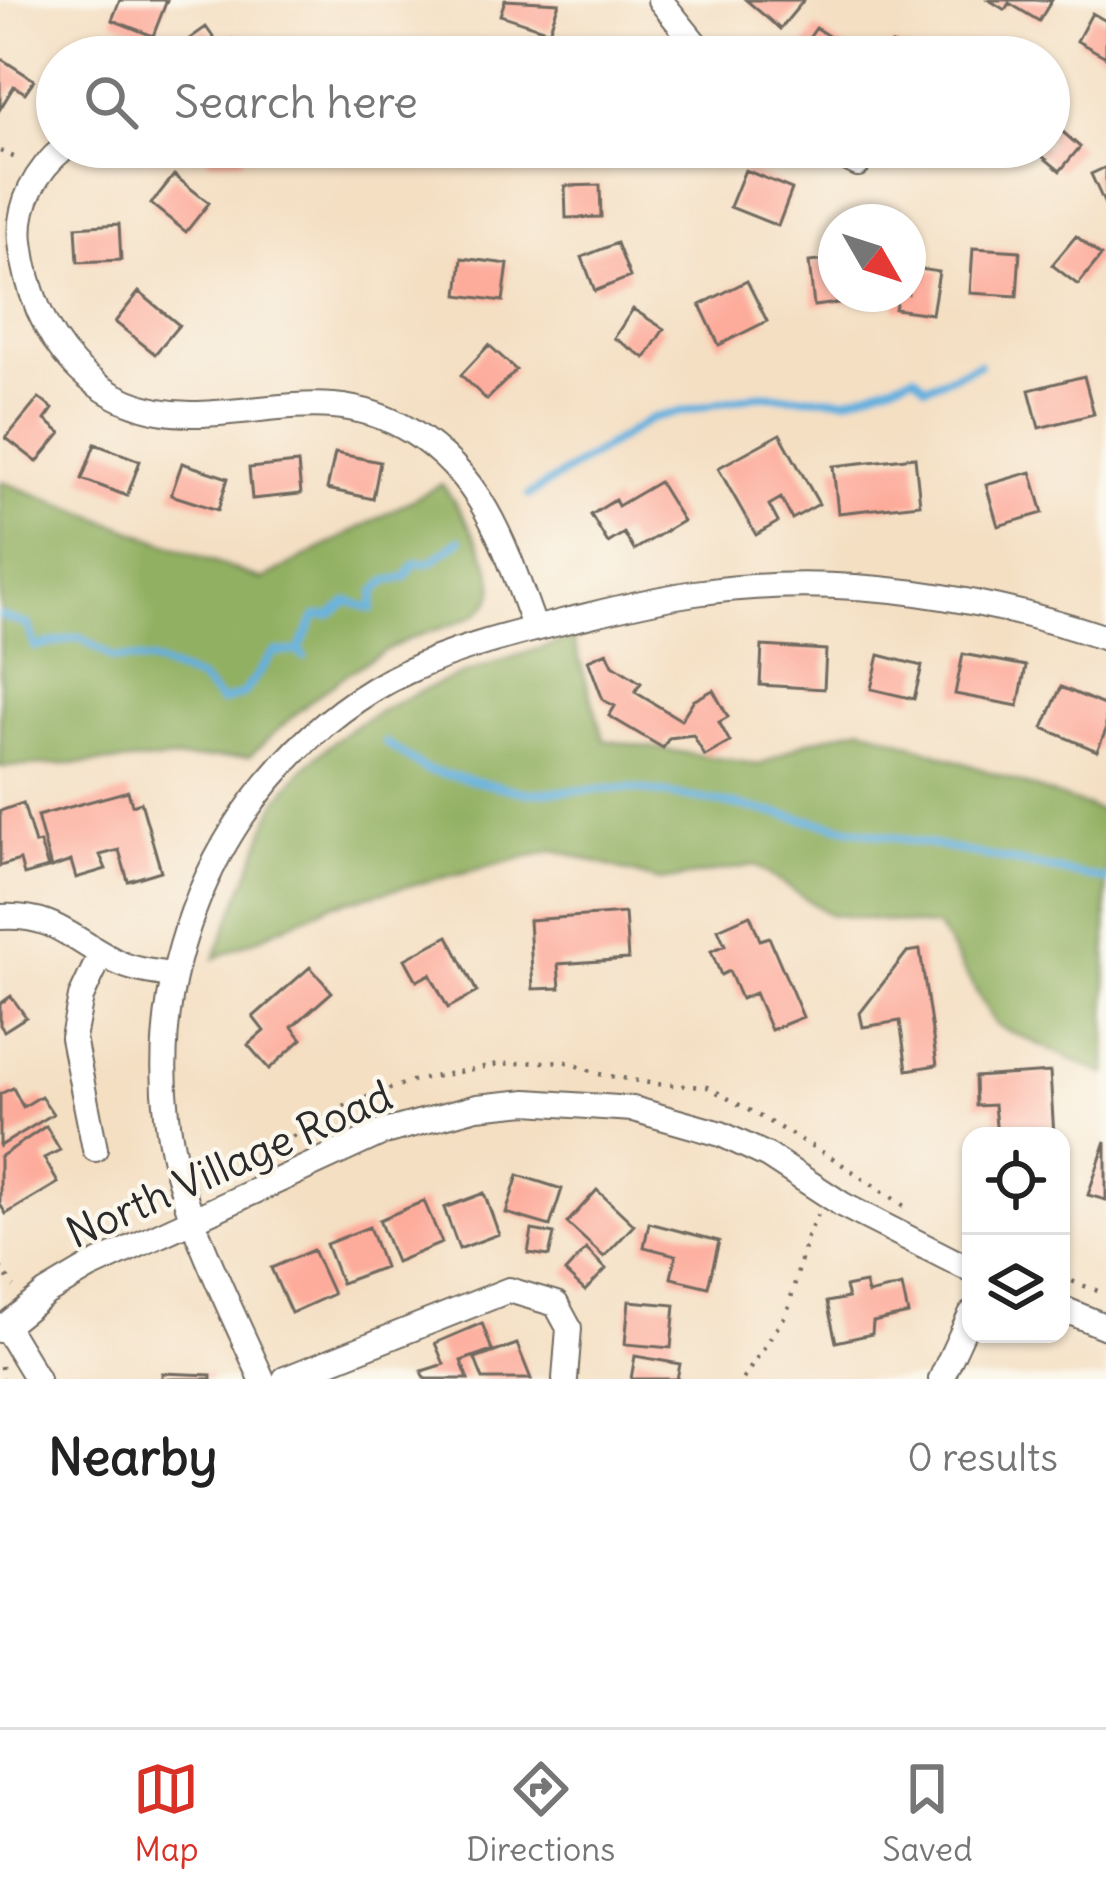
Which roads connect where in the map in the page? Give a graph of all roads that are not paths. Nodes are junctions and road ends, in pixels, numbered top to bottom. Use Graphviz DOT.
graph roads {
  1 [pos="660,0"];
  2 [pos="689,36"];
  3 [pos="43,168"];
  4 [pos="535,629"];
  5 [pos="1106,638"];
  6 [pos="0,917"];
  7 [pos="101,954"];
  8 [pos="171,975"];
  9 [pos="95,1148"];
  10 [pos="193,1220"];
  11 [pos="962,1265"];
  12 [pos="1070,1312"];
  13 [pos="1106,1327"];
  14 [pos="2,1328"];
  15 [pos="962,1333"];
  16 [pos="37,1379"];
  17 [pos="262,1379"];
  18 [pos="285,1379"];
  19 [pos="565,1379"];
  20 [pos="940,1379"];
  1 -- 2 [label="street"];
  3 -- 4 [label="street"];
  4 -- 5 [label="street"];
  4 -- 8 [label="street"];
  6 -- 7 [label="street"];
  7 -- 8 [label="street"];
  7 -- 9 [label="street"];
  8 -- 10 [label="street"];
  10 -- 11 [label="street, North Village Road"];
  10 -- 14 [label="street, North Village Road"];
  10 -- 17 [label="street"];
  12 -- 13 [label="street"];
  14 -- 16 [label="street"];
  15 -- 20 [label="street"];
  18 -- 19 [label="street"];
}
